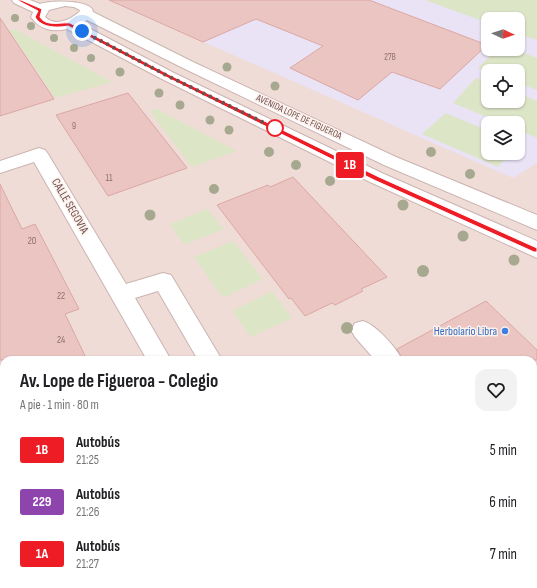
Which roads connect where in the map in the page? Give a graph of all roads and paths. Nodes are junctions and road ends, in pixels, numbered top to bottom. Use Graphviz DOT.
graph roads {
  1 [pos="19,0"];
  2 [pos="99,0"];
  3 [pos="63,1"];
  4 [pos="41,10"];
  5 [pos="85,10"];
  6 [pos="69,24"];
  7 [pos="0,167"];
  8 [pos="537,223"];
  9 [pos="537,250"];
  10 [pos="121,294"];
  11 [pos="364,330"];
  12 [pos="157,356"];
  13 [pos="208,356"];
  14 [pos="387,356"];
  1 -- 4 [label="street"];
  2 -- 5 [label="street"];
  3 -- 4 [label="street"];
  3 -- 5 [label="street, AVENIDA LOPE DE FIGUEROA"];
  4 -- 6 [label="street"];
  5 -- 6 [label="street"];
  5 -- 8 [label="street, AVENIDA LOPE DE FIGUEROA"];
  6 -- 9 [label="street, AVENIDA LOPE DE FIGUEROA"];
  7 -- 10 [label="street, CALLE SEGOVIA"];
  10 -- 12 [label="street, CALLE SEGOVIA"];
  10 -- 13 [label="street"];
  11 -- 14 [label="street"];
}
